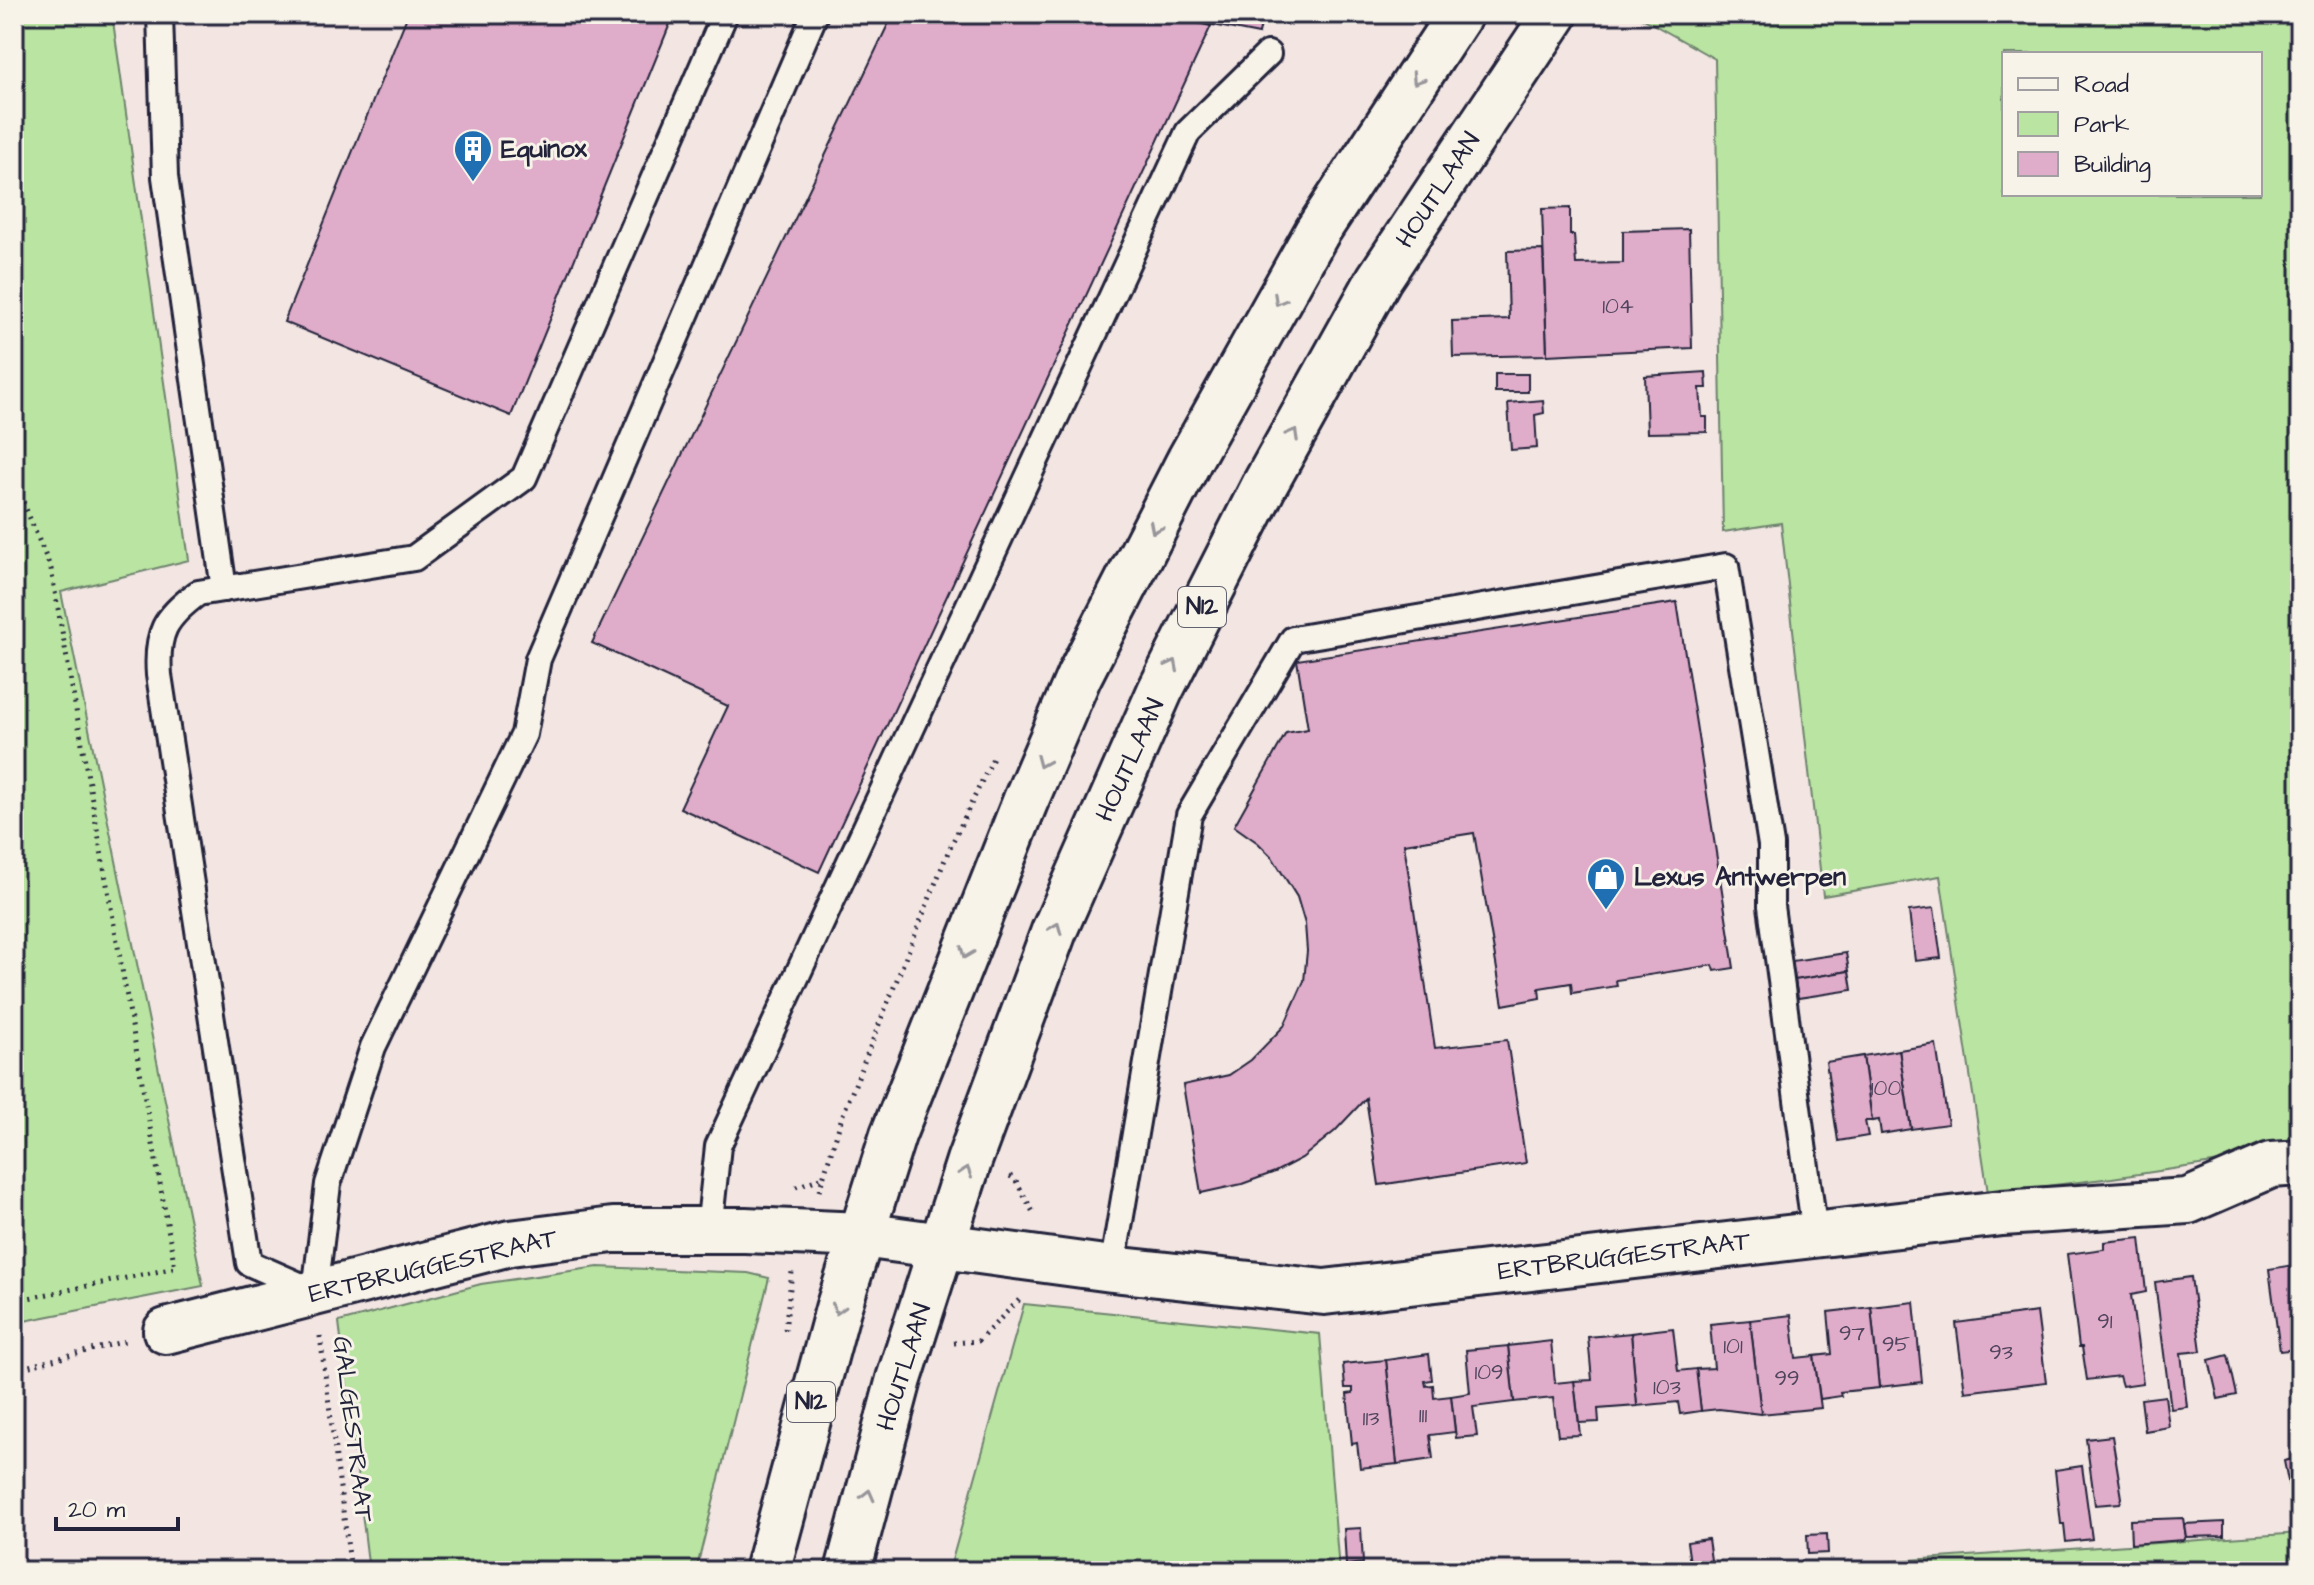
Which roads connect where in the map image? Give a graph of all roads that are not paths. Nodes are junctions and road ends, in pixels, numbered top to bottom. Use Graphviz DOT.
graph roads {
  1 [pos="160,14"];
  2 [pos="725,14"];
  3 [pos="815,14"];
  4 [pos="1460,14"];
  5 [pos="1555,14"];
  6 [pos="1268,54"];
  7 [pos="224,589"];
  8 [pos="2300,1163"];
  9 [pos="709,1230"];
  10 [pos="1815,1234"];
  11 [pos="862,1235"];
  12 [pos="942,1246"];
  13 [pos="1112,1269"];
  14 [pos="315,1292"];
  15 [pos="166,1331"];
  16 [pos="767,1571"];
  17 [pos="848,1571"];
  1 -- 7 [label="lane"];
  2 -- 7 [label="lane"];
  3 -- 14 [label="lane"];
  4 -- 11 [label="main road, N12, one-way"];
  12 -- 5 [label="main road, HOUTLAAN / N12, one-way"];
  6 -- 9 [label="lane"];
  7 -- 14 [label="lane"];
  8 -- 10 [label="main road, ERTBRUGGESTRAAT"];
  9 -- 11 [label="main road, ERTBRUGGESTRAAT"];
  9 -- 14 [label="main road, ERTBRUGGESTRAAT"];
  10 -- 13 [label="main road, ERTBRUGGESTRAAT"];
  10 -- 13 [label="lane"];
  11 -- 12 [label="main road, ERTBRUGGESTRAAT"];
  11 -- 16 [label="main road, N12, one-way"];
  12 -- 13 [label="main road, ERTBRUGGESTRAAT"];
  17 -- 12 [label="main road, HOUTLAAN / N12, one-way"];
  14 -- 15 [label="main road, ERTBRUGGESTRAAT"];
}
